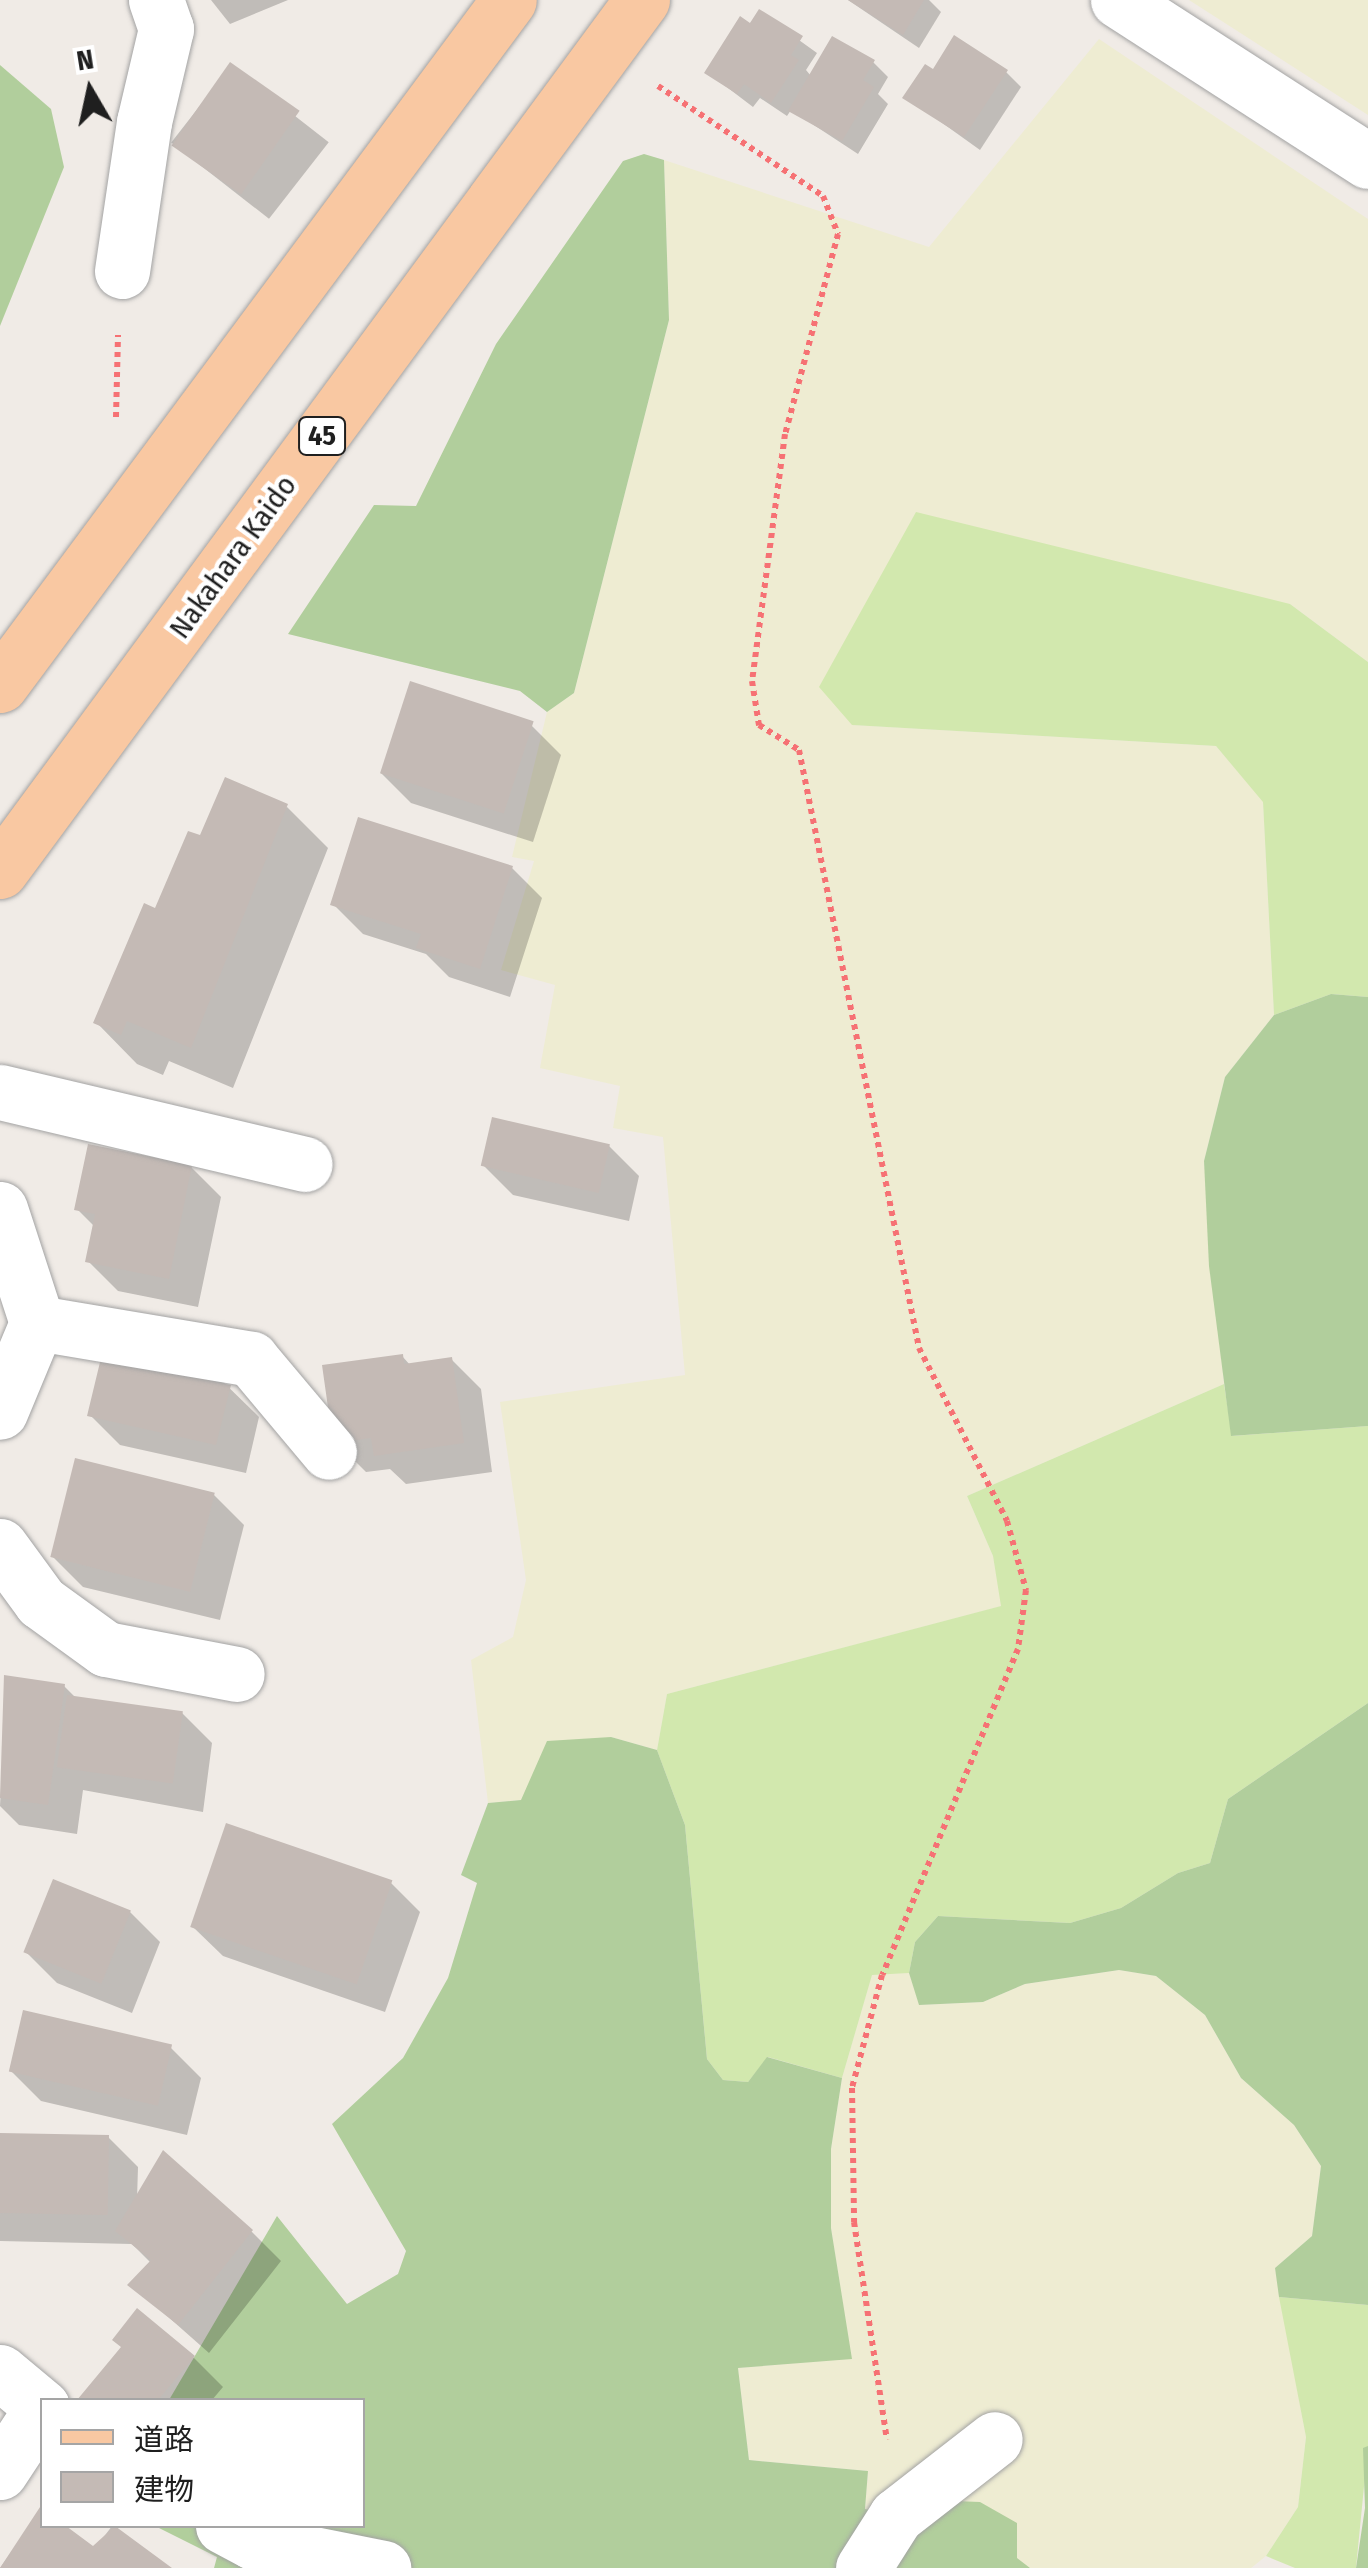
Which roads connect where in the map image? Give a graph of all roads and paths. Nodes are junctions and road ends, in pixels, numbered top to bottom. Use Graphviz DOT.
graph roads {
  1 [pos="156,0"];
  2 [pos="509,0"];
  3 [pos="642,0"];
  4 [pos="1118,0"];
  5 [pos="606,52"];
  6 [pos="1368,161"];
  7 [pos="122,270"];
  8 [pos="116,438"];
  9 [pos="0,685"];
  10 [pos="0,871"];
  11 [pos="0,1092"];
  12 [pos="305,1164"];
  13 [pos="0,1209"];
  14 [pos="37,1323"];
  15 [pos="0,1412"];
  16 [pos="329,1452"];
  17 [pos="0,1546"];
  18 [pos="237,1674"];
  19 [pos="0,2372"];
  20 [pos="40,2406"];
  21 [pos="40,2411"];
  22 [pos="995,2439"];
  23 [pos="0,2472"];
  24 [pos="896,2516"];
  25 [pos="227,2528"];
  26 [pos="383,2568"];
  27 [pos="862,2568"];
  1 -- 7 [label="street"];
  2 -- 9 [label="main road"];
  3 -- 5 [label="main road, Nakahara Kaido / 45"];
  4 -- 6 [label="street"];
  5 -- 10 [label="main road, Nakahara Kaido / 45"];
  5 -- 24 [label="path"];
  7 -- 8 [label="path"];
  11 -- 12 [label="street"];
  13 -- 14 [label="street"];
  14 -- 15 [label="street"];
  14 -- 16 [label="street"];
  17 -- 18 [label="street"];
  19 -- 20 [label="street"];
  21 -- 23 [label="street"];
  22 -- 24 [label="street"];
  24 -- 27 [label="street"];
  25 -- 26 [label="street"];
}
